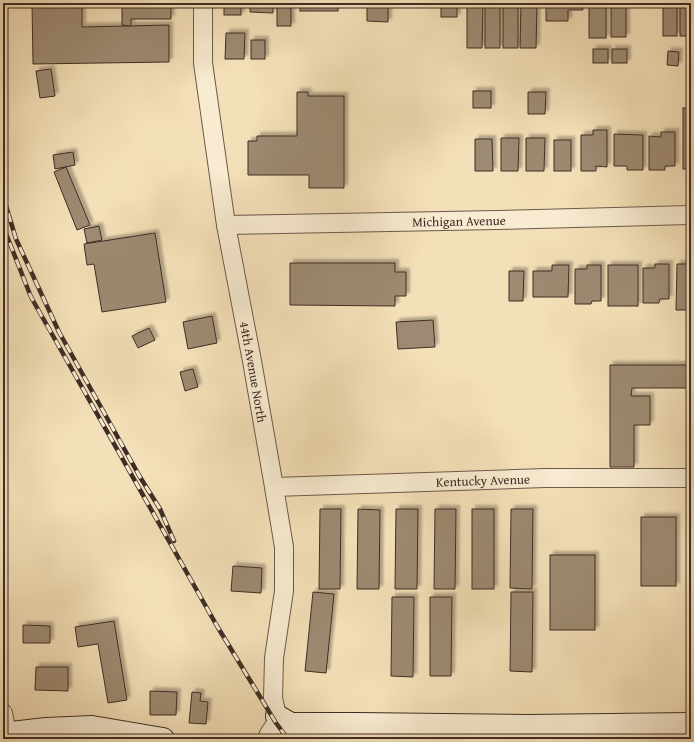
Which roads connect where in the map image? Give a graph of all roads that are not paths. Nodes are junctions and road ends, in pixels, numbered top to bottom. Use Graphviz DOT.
graph roads {
  1 [pos="203,3"];
  2 [pos="691,215"];
  3 [pos="226,225"];
  4 [pos="691,478"];
  5 [pos="274,487"];
  6 [pos="277,716"];
  7 [pos="691,724"];
  8 [pos="5,730"];
  9 [pos="163,739"];
  10 [pos="267,739"];
  1 -- 3 [label="street, 44th Avenue North"];
  2 -- 3 [label="street, Michigan Avenue"];
  3 -- 5 [label="street, 44th Avenue North"];
  4 -- 5 [label="street, Kentucky Avenue"];
  5 -- 6 [label="street, 44th Avenue North"];
  6 -- 7 [label="street"];
  6 -- 10 [label="street"];
  8 -- 9 [label="street"];
}
